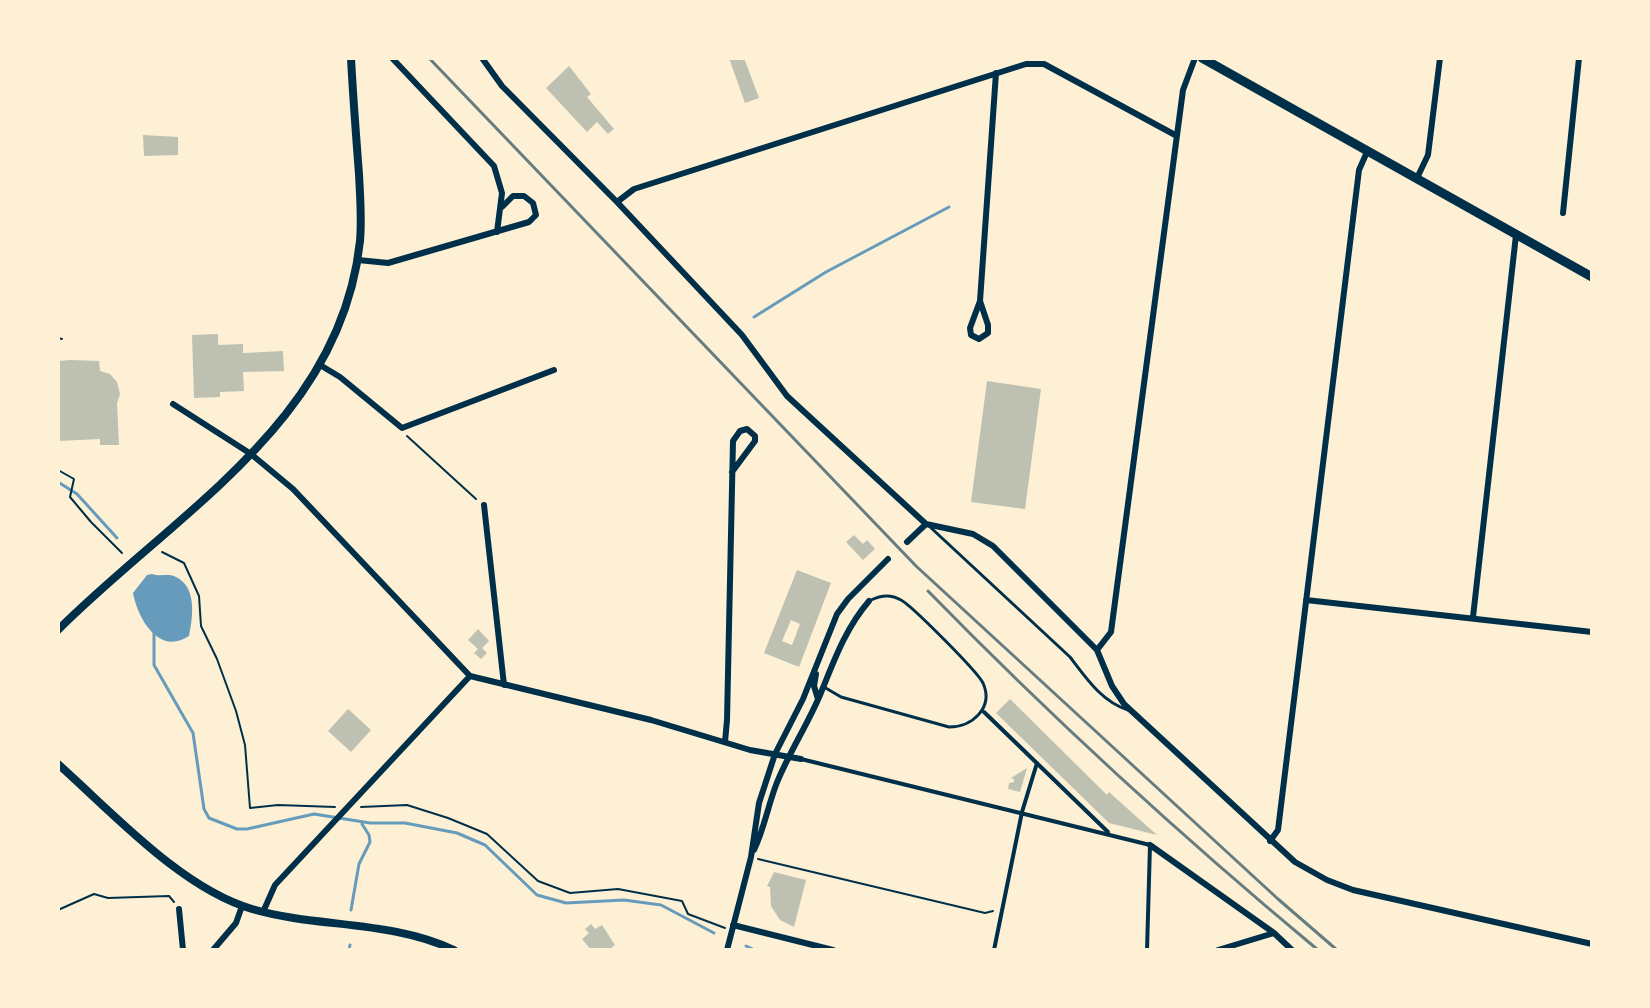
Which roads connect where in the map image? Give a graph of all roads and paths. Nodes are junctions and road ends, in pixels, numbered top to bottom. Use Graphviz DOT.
graph roads {
  1 [pos="351,58"];
  2 [pos="392,58"];
  3 [pos="482,58"];
  4 [pos="1195,58"];
  5 [pos="1202,58"];
  6 [pos="1440,58"];
  7 [pos="1579,58"];
  8 [pos="996,73"];
  9 [pos="1177,136"];
  10 [pos="1367,152"];
  11 [pos="1417,178"];
  12 [pos="617,202"];
  13 [pos="502,207"];
  14 [pos="1563,213"];
  15 [pos="497,232"];
  16 [pos="1516,235"];
  17 [pos="358,260"];
  18 [pos="1592,277"];
  19 [pos="980,301"];
  20 [pos="320,365"];
  21 [pos="554,370"];
  22 [pos="173,404"];
  23 [pos="402,428"];
  24 [pos="251,454"];
  25 [pos="58,470"];
  26 [pos="732,472"];
  27 [pos="484,505"];
  28 [pos="926,524"];
  29 [pos="907,542"];
  30 [pos="162,552"];
  31 [pos="122,553"];
  32 [pos="888,559"];
  33 [pos="1306,600"];
  34 [pos="869,601"];
  35 [pos="1473,617"];
  36 [pos="58,630"];
  37 [pos="1592,632"];
  38 [pos="1097,650"];
  39 [pos="820,654"];
  40 [pos="470,676"];
  41 [pos="504,685"];
  42 [pos="814,686"];
  43 [pos="824,687"];
  44 [pos="806,691"];
  45 [pos="818,699"];
  46 [pos="1131,711"];
  47 [pos="984,712"];
  48 [pos="725,742"];
  49 [pos="775,754"];
  50 [pos="789,757"];
  51 [pos="801,759"];
  52 [pos="1037,763"];
  53 [pos="58,764"];
  54 [pos="345,811"];
  55 [pos="1022,812"];
  56 [pos="1109,834"];
  57 [pos="1270,841"];
  58 [pos="1150,845"];
  59 [pos="751,857"];
  60 [pos="242,906"];
  61 [pos="1002,908"];
  62 [pos="179,909"];
  63 [pos="58,910"];
  64 [pos="263,912"];
  65 [pos="732,928"];
  66 [pos="1274,933"];
  67 [pos="1590,946"];
  68 [pos="183,950"];
  69 [pos="213,950"];
  70 [pos="454,950"];
  71 [pos="727,950"];
  72 [pos="833,950"];
  73 [pos="994,950"];
  74 [pos="1147,950"];
  75 [pos="1218,950"];
  76 [pos="1292,950"];
  1 -- 17 [label="main road"];
  2 -- 13 [label="street"];
  3 -- 12 [label="street"];
  4 -- 9 [label="street"];
  5 -- 10 [label="main road"];
  6 -- 11 [label="street"];
  7 -- 14 [label="street"];
  8 -- 9 [label="street"];
  8 -- 12 [label="street"];
  8 -- 19 [label="street"];
  9 -- 38 [label="street"];
  10 -- 11 [label="main road"];
  10 -- 33 [label="street"];
  11 -- 16 [label="main road"];
  12 -- 28 [label="street"];
  13 -- 15 [label="street"];
  13 -- 15 [label="street"];
  15 -- 17 [label="street"];
  16 -- 18 [label="main road"];
  16 -- 35 [label="street"];
  17 -- 20 [label="main road"];
  19 -- 19 [label="street"];
  20 -- 23 [label="street"];
  20 -- 24 [label="main road"];
  21 -- 23 [label="street"];
  22 -- 24 [label="street"];
  23 -- 27 [label="path"];
  24 -- 36 [label="main road"];
  24 -- 40 [label="street"];
  25 -- 31 [label="path"];
  26 -- 26 [label="street"];
  26 -- 48 [label="street"];
  27 -- 41 [label="street"];
  28 -- 29 [label="street"];
  28 -- 38 [label="street"];
  28 -- 46 [label="lane"];
  30 -- 54 [label="path"];
  32 -- 39 [label="street"];
  33 -- 35 [label="street"];
  33 -- 57 [label="street"];
  34 -- 43 [label="street"];
  34 -- 43 [label="lane"];
  35 -- 37 [label="street"];
  38 -- 46 [label="street"];
  39 -- 42 [label="street"];
  39 -- 44 [label="street"];
  40 -- 41 [label="street"];
  40 -- 54 [label="street"];
  41 -- 48 [label="street"];
  42 -- 43 [label="street"];
  42 -- 44 [label="street"];
  42 -- 45 [label="street"];
  43 -- 45 [label="street"];
  44 -- 49 [label="street"];
  45 -- 50 [label="street"];
  46 -- 57 [label="street"];
  47 -- 52 [label="street"];
  48 -- 49 [label="street"];
  49 -- 50 [label="street"];
  49 -- 59 [label="street"];
  50 -- 51 [label="street"];
  50 -- 59 [label="street"];
  51 -- 55 [label="street"];
  52 -- 55 [label="street"];
  52 -- 56 [label="street"];
  53 -- 60 [label="main road"];
  54 -- 64 [label="street"];
  54 -- 65 [label="path"];
  55 -- 56 [label="street"];
  55 -- 61 [label="street"];
  56 -- 58 [label="street"];
  57 -- 67 [label="street"];
  58 -- 66 [label="street"];
  58 -- 74 [label="street"];
  59 -- 61 [label="path"];
  59 -- 65 [label="street"];
  60 -- 64 [label="main road"];
  60 -- 69 [label="street"];
  61 -- 73 [label="street"];
  62 -- 63 [label="path"];
  62 -- 68 [label="street"];
  64 -- 70 [label="main road"];
  65 -- 71 [label="street"];
  65 -- 72 [label="street"];
  66 -- 75 [label="street"];
  66 -- 76 [label="street"];
}
